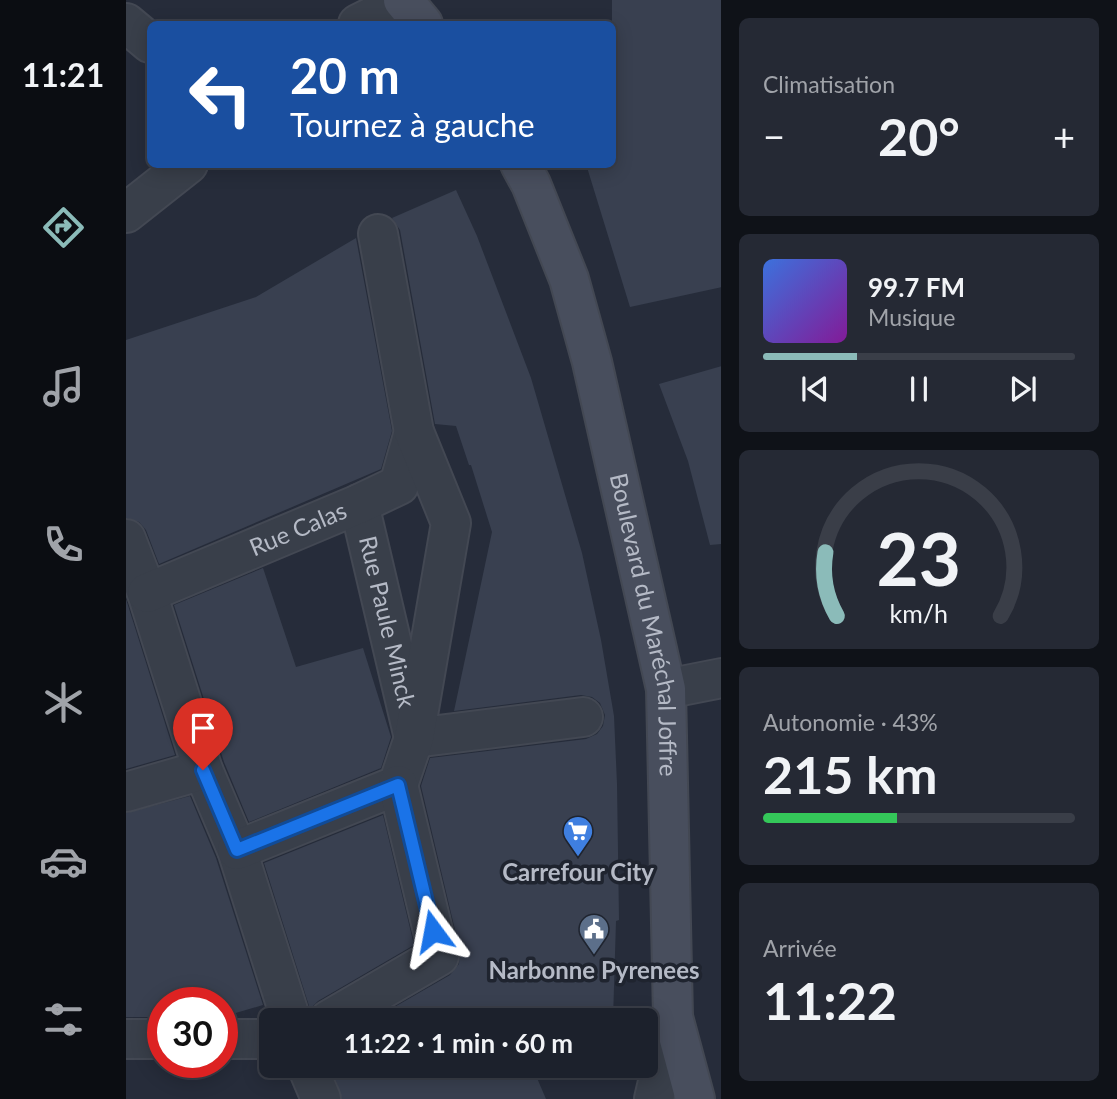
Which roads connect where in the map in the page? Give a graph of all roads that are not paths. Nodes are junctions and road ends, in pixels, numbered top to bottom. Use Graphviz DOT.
graph roads {
  1 [pos="412,6"];
  2 [pos="367,21"];
  3 [pos="126,23"];
  4 [pos="147,40"];
  5 [pos="183,168"];
  6 [pos="522,168"];
  7 [pos="126,213"];
  8 [pos="378,234"];
  9 [pos="414,432"];
  10 [pos="359,504"];
  11 [pos="126,539"];
  12 [pos="147,593"];
  13 [pos="721,678"];
  14 [pos="666,689"];
  15 [pos="583,717"];
  16 [pos="414,738"];
  17 [pos="203,770"];
  18 [pos="398,785"];
  19 [pos="126,792"];
  20 [pos="237,850"];
  21 [pos="287,1008"];
  22 [pos="350,1008"];
  23 [pos="673,1017"];
  24 [pos="126,1039"];
  25 [pos="147,1039"];
  26 [pos="238,1039"];
  27 [pos="259,1039"];
  28 [pos="312,1078"];
  29 [pos="321,1099"];
  30 [pos="654,1099"];
  31 [pos="695,1099"];
  1 -- 2 [label="street"];
  3 -- 4 [label="street"];
  5 -- 7 [label="street"];
  6 -- 14 [label="main road, Boulevard du Maréchal Joffre"];
  8 -- 9 [label="street"];
  9 -- 10 [label="street, Rue Calas"];
  9 -- 16 [label="street"];
  10 -- 12 [label="street, Rue Calas"];
  10 -- 16 [label="street, Rue Paule Minck"];
  11 -- 12 [label="street"];
  12 -- 17 [label="street"];
  13 -- 14 [label="street"];
  14 -- 23 [label="main road, Boulevard du Maréchal Joffre"];
  15 -- 16 [label="street"];
  16 -- 18 [label="street"];
  17 -- 19 [label="street"];
  17 -- 20 [label="street"];
  18 -- 20 [label="street"];
  18 -- 22 [label="street"];
  20 -- 21 [label="street"];
  23 -- 30 [label="street"];
  23 -- 31 [label="main road, Boulevard du Maréchal Joffre"];
  24 -- 25 [label="street"];
  26 -- 27 [label="street"];
  28 -- 29 [label="street"];
}
